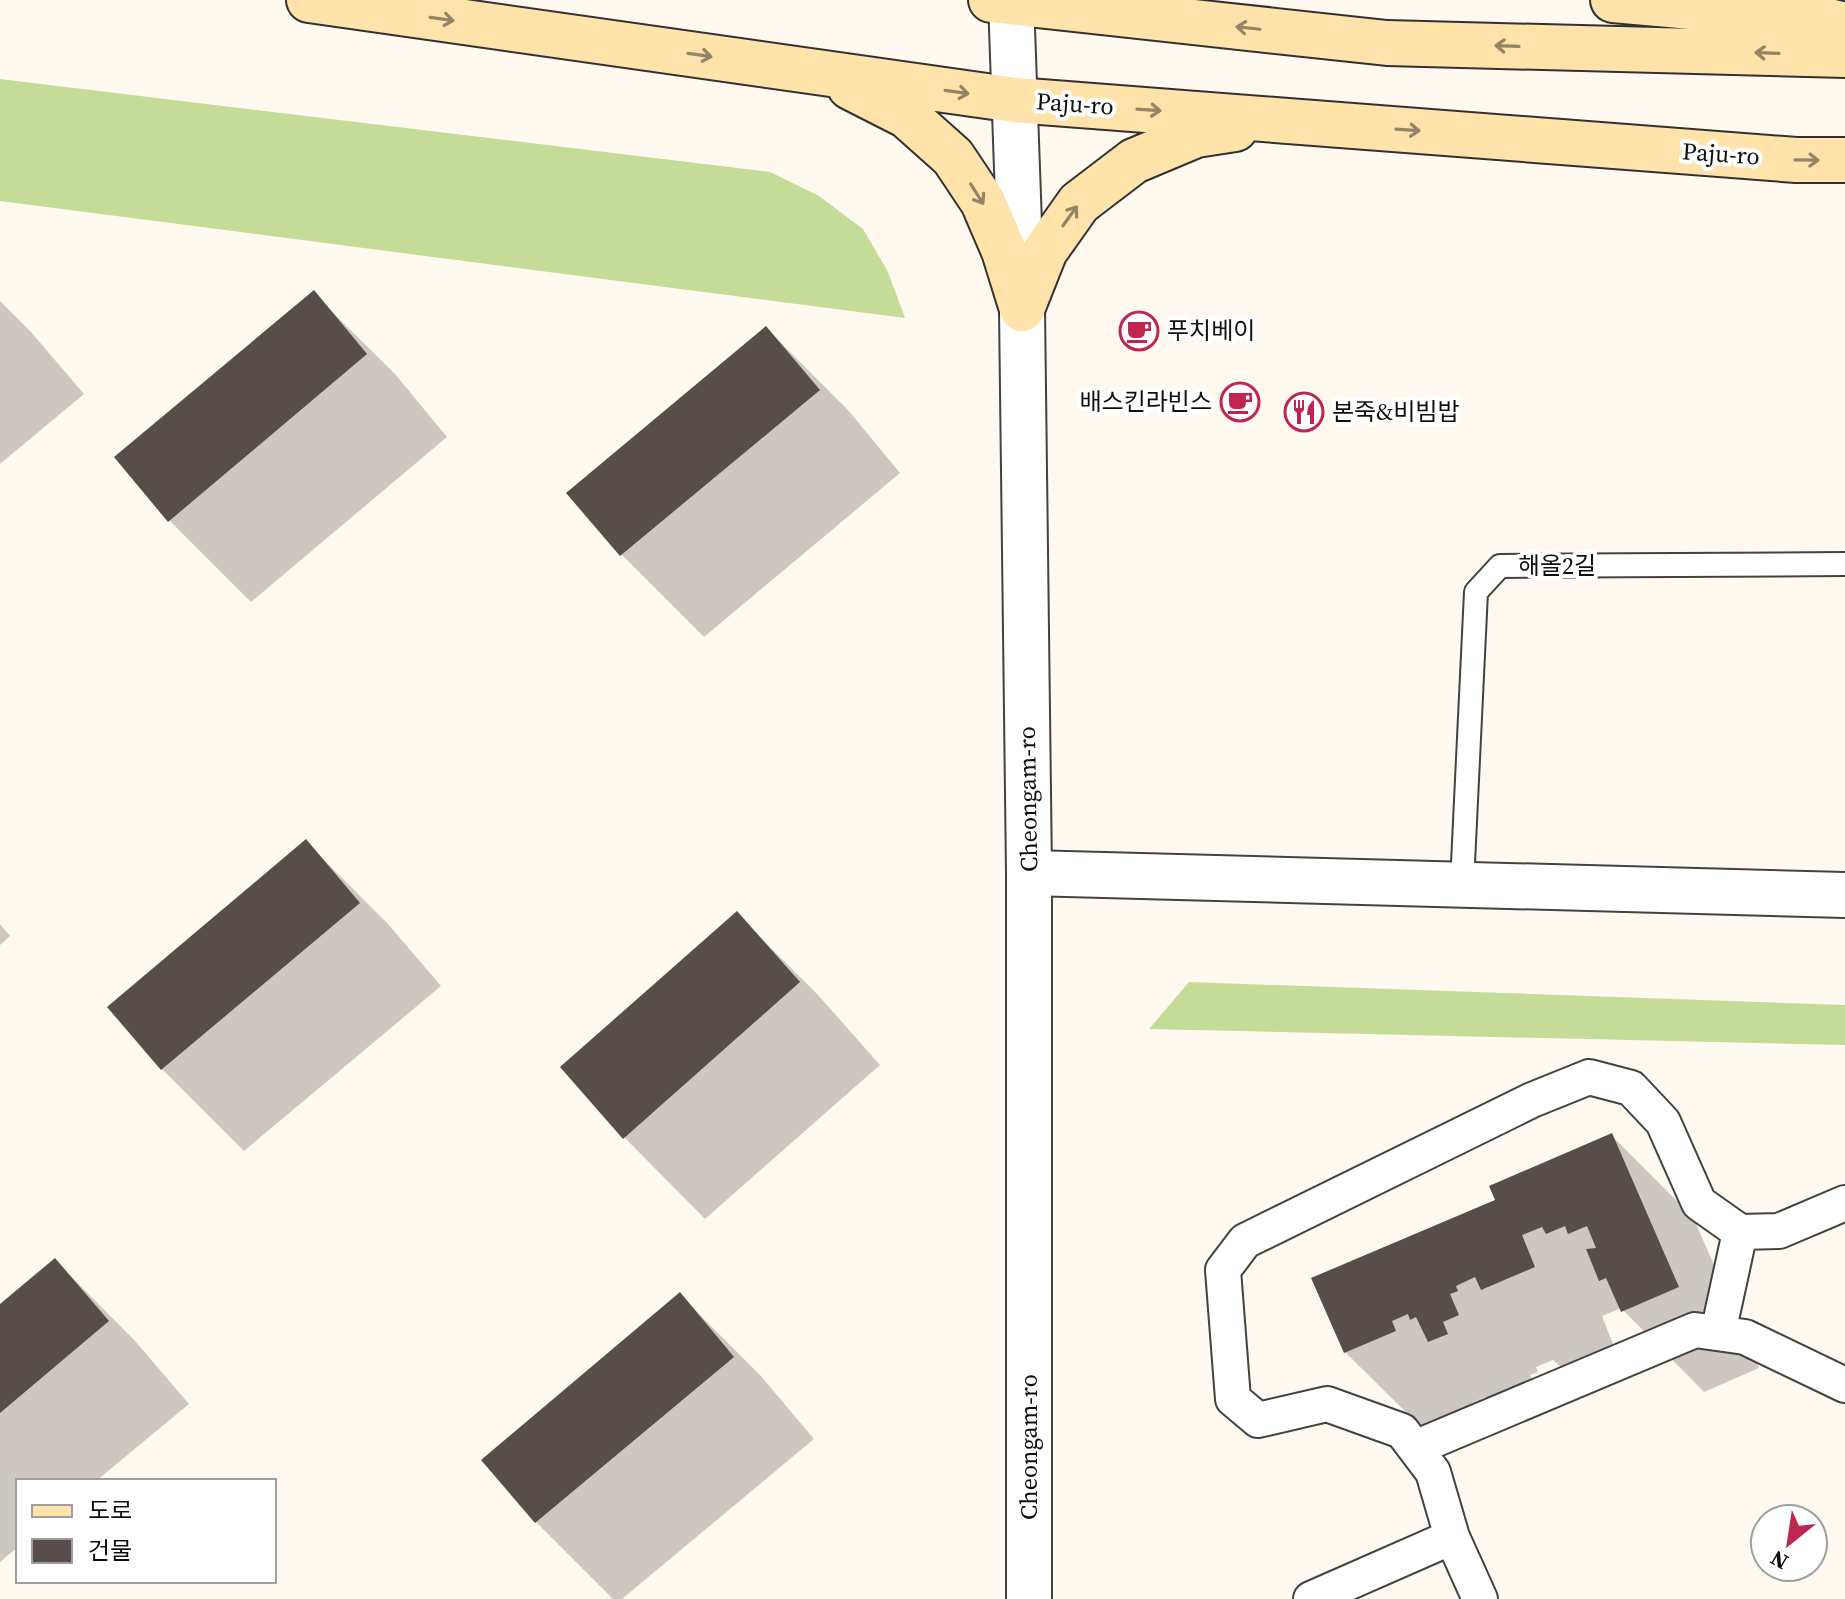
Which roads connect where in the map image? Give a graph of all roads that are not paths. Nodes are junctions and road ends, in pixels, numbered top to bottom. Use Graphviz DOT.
graph roads {
  1 [pos="309,0"];
  2 [pos="1613,0"];
  3 [pos="1005,1"];
  4 [pos="1845,25"];
  5 [pos="1845,55"];
  6 [pos="777,66"];
  7 [pos="1015,100"];
  8 [pos="1291,121"];
  9 [pos="1845,160"];
  10 [pos="1022,309"];
  11 [pos="1845,564"];
  12 [pos="1029,873"];
  13 [pos="1462,884"];
  14 [pos="1845,895"];
  15 [pos="1845,1203"];
  16 [pos="1740,1232"];
  17 [pos="1718,1333"];
  18 [pos="1845,1385"];
  19 [pos="1415,1448"];
  20 [pos="1452,1537"];
  21 [pos="1029,1599"];
  22 [pos="1311,1599"];
  23 [pos="1480,1599"];
  1 -- 6 [label="main road, Paju-ro, one-way"];
  2 -- 4 [label="main road"];
  5 -- 3 [label="main road, one-way"];
  3 -- 7 [label="street, Cheongam-ro"];
  6 -- 7 [label="main road, Paju-ro, one-way"];
  6 -- 10 [label="main road, one-way"];
  7 -- 8 [label="main road, Paju-ro, one-way"];
  7 -- 10 [label="street, Cheongam-ro"];
  8 -- 9 [label="main road, Paju-ro, one-way"];
  10 -- 8 [label="main road, one-way"];
  10 -- 12 [label="street, Cheongam-ro"];
  11 -- 13 [label="lane, 해올2길"];
  12 -- 13 [label="street"];
  12 -- 21 [label="street, Cheongam-ro"];
  13 -- 14 [label="street"];
  15 -- 16 [label="street"];
  16 -- 17 [label="street"];
  16 -- 19 [label="street"];
  17 -- 18 [label="street"];
  17 -- 19 [label="street"];
  19 -- 20 [label="street"];
  20 -- 22 [label="street"];
  20 -- 23 [label="street"];
}
